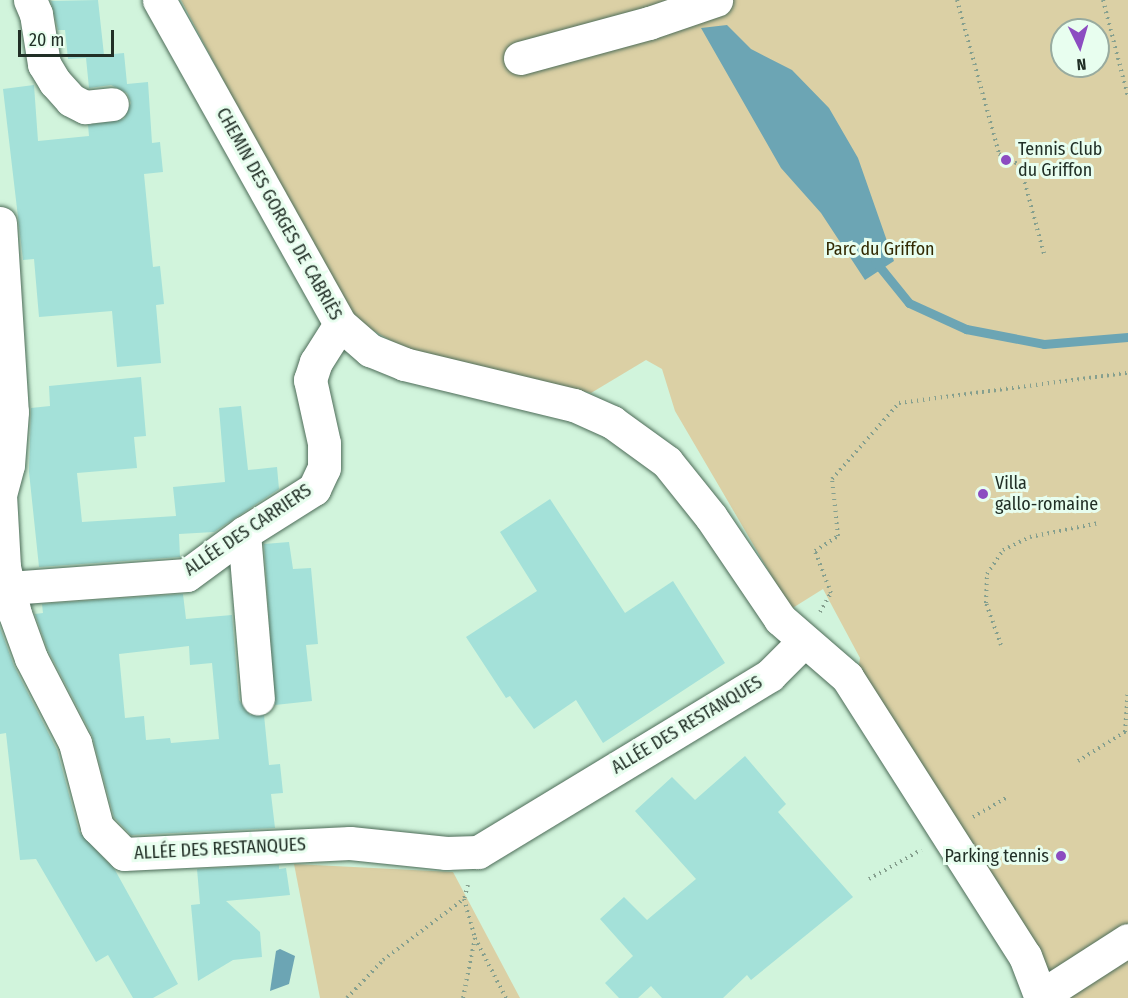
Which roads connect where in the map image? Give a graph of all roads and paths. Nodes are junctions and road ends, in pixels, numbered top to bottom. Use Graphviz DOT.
graph roads {
  1 [pos="30,0"];
  2 [pos="159,0"];
  3 [pos="717,0"];
  4 [pos="957,0"];
  5 [pos="1103,0"];
  6 [pos="520,58"];
  7 [pos="1128,97"];
  8 [pos="112,104"];
  9 [pos="0,224"];
  10 [pos="1044,254"];
  11 [pos="340,324"];
  12 [pos="1128,373"];
  13 [pos="1099,523"];
  14 [pos="243,533"];
  15 [pos="9,588"];
  16 [pos="804,641"];
  17 [pos="1001,645"];
  18 [pos="1128,693"];
  19 [pos="258,698"];
  20 [pos="1126,731"];
  21 [pos="1078,761"];
  22 [pos="1007,797"];
  23 [pos="972,818"];
  24 [pos="478,852"];
  25 [pos="464,899"];
  26 [pos="475,938"];
  27 [pos="1128,940"];
  28 [pos="1041,997"];
  29 [pos="347,998"];
  30 [pos="463,998"];
  31 [pos="506,998"];
  1 -- 8 [label="street"];
  2 -- 11 [label="street, CHEMIN DES GORGES DE CABRIÈS"];
  3 -- 6 [label="street"];
  4 -- 10 [label="path"];
  5 -- 7 [label="path"];
  9 -- 15 [label="street, ALLÉE DES RESTANQUES"];
  11 -- 14 [label="street, ALLÉE DES CARRIERS"];
  11 -- 16 [label="street, CHEMIN DES GORGES DE CABRIÈS"];
  12 -- 16 [label="path"];
  13 -- 17 [label="path"];
  14 -- 15 [label="street, ALLÉE DES CARRIERS"];
  14 -- 19 [label="street"];
  15 -- 24 [label="street, ALLÉE DES RESTANQUES"];
  16 -- 24 [label="street, ALLÉE DES RESTANQUES"];
  16 -- 28 [label="street, CHEMIN DES GORGES DE CABRIÈS"];
  18 -- 20 [label="path"];
  20 -- 21 [label="path"];
  22 -- 23 [label="path"];
  24 -- 25 [label="path"];
  25 -- 26 [label="path"];
  25 -- 29 [label="path"];
  26 -- 30 [label="path"];
  26 -- 31 [label="path"];
  27 -- 28 [label="street"];
}
